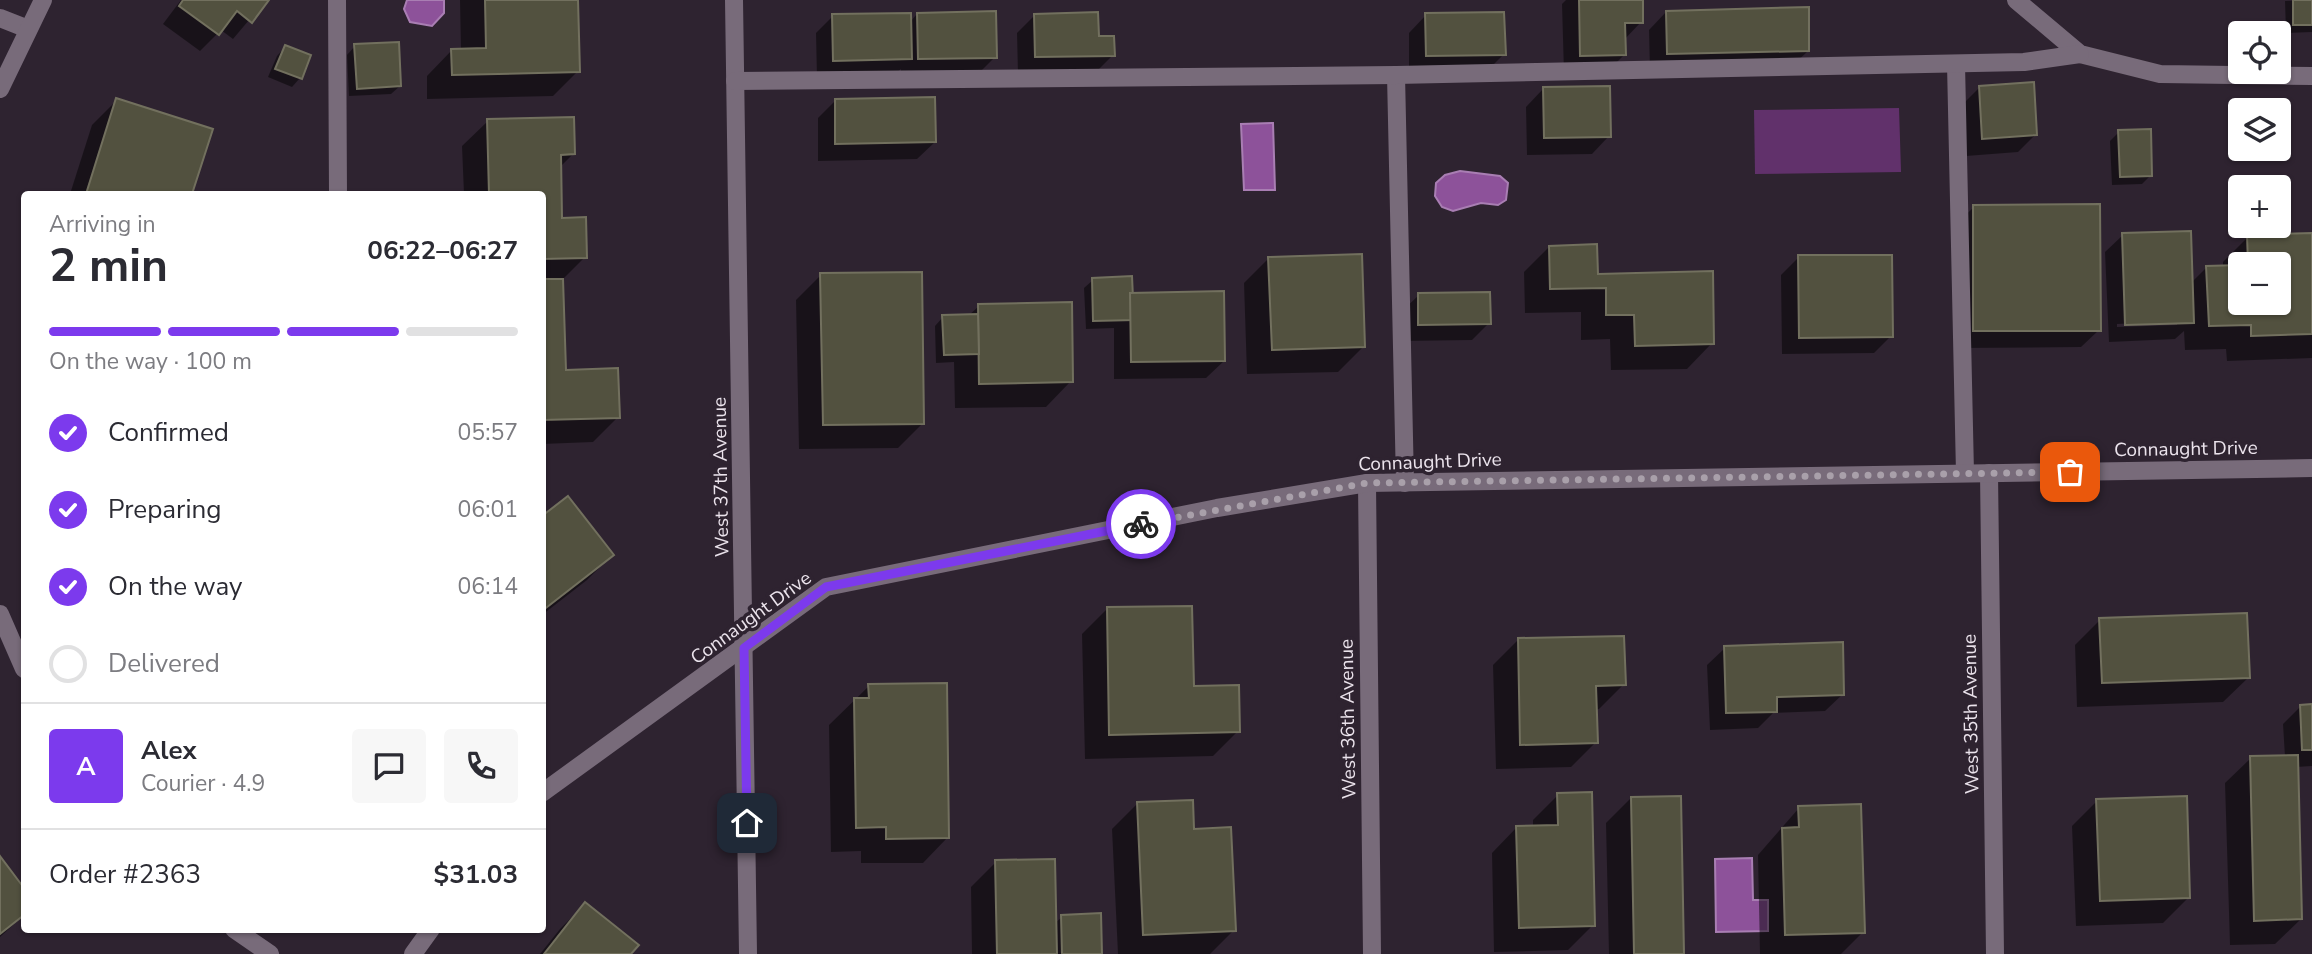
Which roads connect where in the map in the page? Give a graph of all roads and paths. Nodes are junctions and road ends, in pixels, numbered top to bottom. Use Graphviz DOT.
graph roads {
  1 [pos="43,0"];
  2 [pos="337,0"];
  3 [pos="734,0"];
  4 [pos="2016,0"];
  5 [pos="0,18"];
  6 [pos="28,29"];
  7 [pos="2080,54"];
  8 [pos="1955,64"];
  9 [pos="1396,75"];
  10 [pos="2312,76"];
  11 [pos="735,81"];
  12 [pos="0,89"];
  13 [pos="338,191"];
  14 [pos="2312,468"];
  15 [pos="1989,473"];
  16 [pos="1965,474"];
  17 [pos="1367,483"];
  18 [pos="1405,483"];
  19 [pos="0,614"];
  20 [pos="744,648"];
  21 [pos="21,662"];
  22 [pos="546,790"];
  23 [pos="240,933"];
  24 [pos="428,933"];
  25 [pos="270,954"];
  26 [pos="413,954"];
  27 [pos="748,954"];
  28 [pos="1371,954"];
  29 [pos="1995,954"];
  1 -- 6 [label="street"];
  2 -- 13 [label="street"];
  3 -- 11 [label="street, West 37th Avenue"];
  4 -- 7 [label="street"];
  5 -- 6 [label="street"];
  6 -- 12 [label="street"];
  7 -- 8 [label="street"];
  7 -- 10 [label="street"];
  8 -- 9 [label="street"];
  8 -- 16 [label="street"];
  9 -- 11 [label="street"];
  9 -- 18 [label="street"];
  11 -- 20 [label="street, West 37th Avenue"];
  14 -- 15 [label="street, Connaught Drive"];
  15 -- 16 [label="street, Connaught Drive"];
  15 -- 29 [label="street, West 35th Avenue"];
  16 -- 18 [label="street, Connaught Drive"];
  17 -- 18 [label="street, Connaught Drive"];
  17 -- 20 [label="street, Connaught Drive"];
  17 -- 28 [label="street, West 36th Avenue"];
  19 -- 21 [label="street"];
  20 -- 22 [label="street, Connaught Drive"];
  20 -- 27 [label="street, West 37th Avenue"];
  23 -- 25 [label="street"];
  24 -- 26 [label="street"];
}
